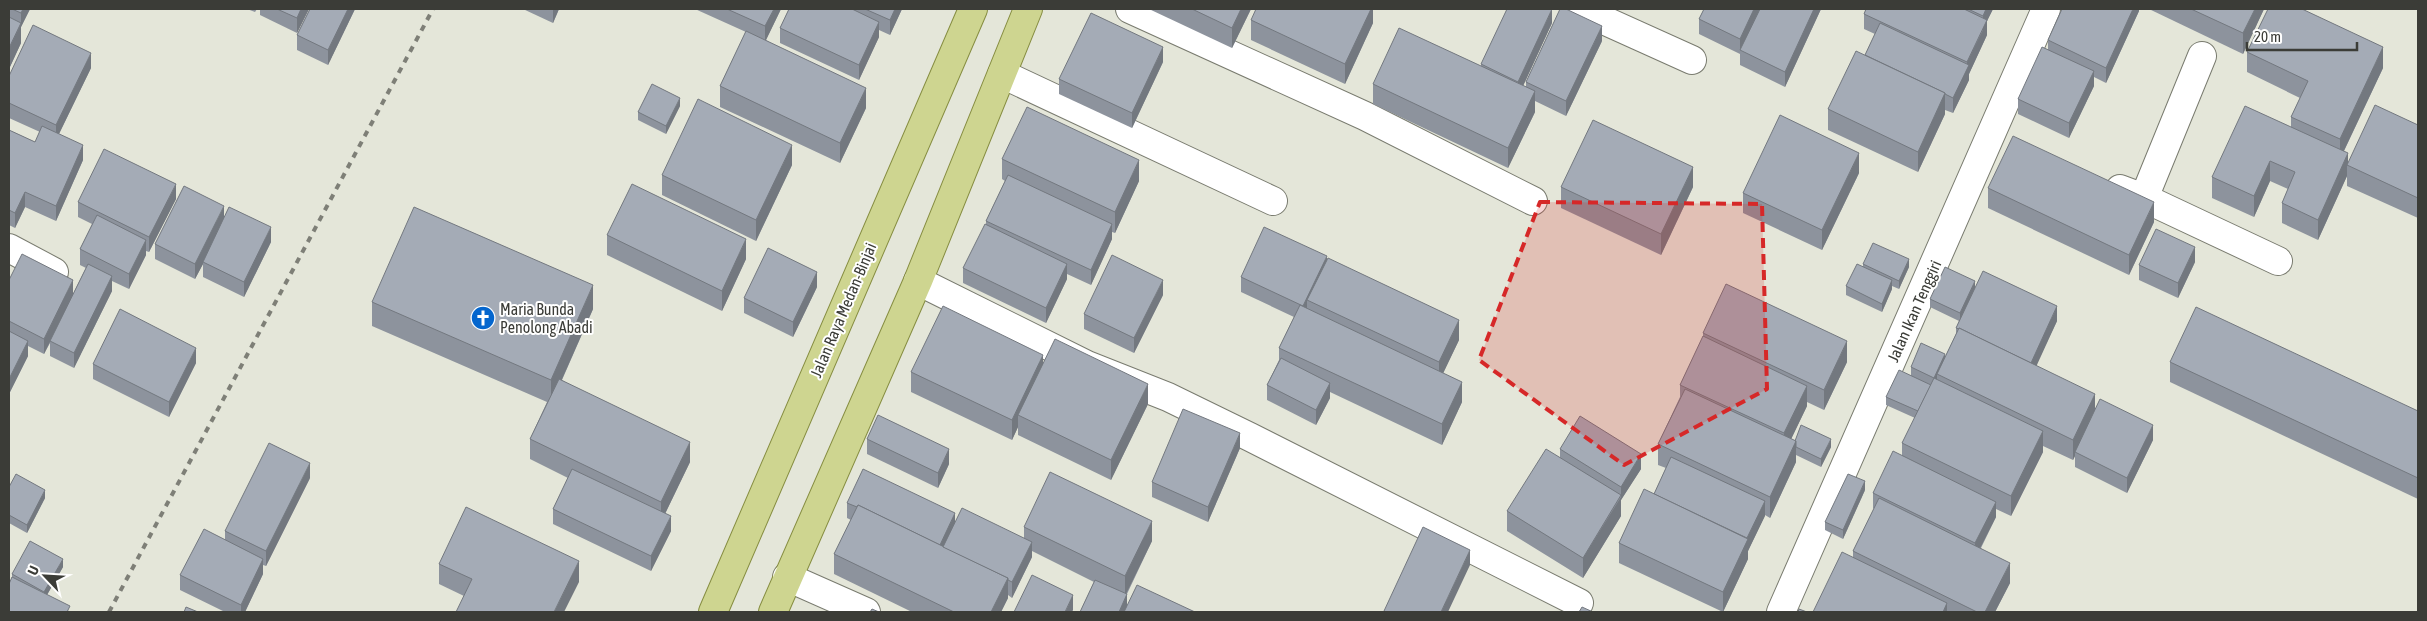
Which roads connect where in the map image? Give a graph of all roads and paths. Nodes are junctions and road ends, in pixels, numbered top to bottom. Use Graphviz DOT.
graph roads {
  1 [pos="973,9"];
  2 [pos="1028,9"];
  3 [pos="1130,9"];
  4 [pos="1579,9"];
  5 [pos="2046,9"];
  6 [pos="2202,56"];
  7 [pos="1692,60"];
  8 [pos="1002,74"];
  9 [pos="2099,181"];
  10 [pos="2144,198"];
  11 [pos="1273,201"];
  12 [pos="1533,201"];
  13 [pos="9,248"];
  14 [pos="2278,262"];
  15 [pos="67,279"];
  16 [pos="918,281"];
  17 [pos="787,577"];
  18 [pos="1579,603"];
  19 [pos="714,612"];
  20 [pos="773,612"];
  21 [pos="866,612"];
  22 [pos="1781,612"];
  1 -- 19 [label="main road, Jalan Raya Medan-Binjai"];
  2 -- 8 [label="main road"];
  3 -- 12 [label="street"];
  4 -- 7 [label="street"];
  5 -- 22 [label="street, Jalan Ikan Tenggiri"];
  6 -- 10 [label="street"];
  8 -- 11 [label="street"];
  8 -- 16 [label="main road"];
  9 -- 10 [label="street"];
  10 -- 14 [label="street"];
  13 -- 15 [label="street"];
  16 -- 17 [label="main road"];
  16 -- 18 [label="street"];
  17 -- 20 [label="main road"];
  17 -- 21 [label="street"];
}
